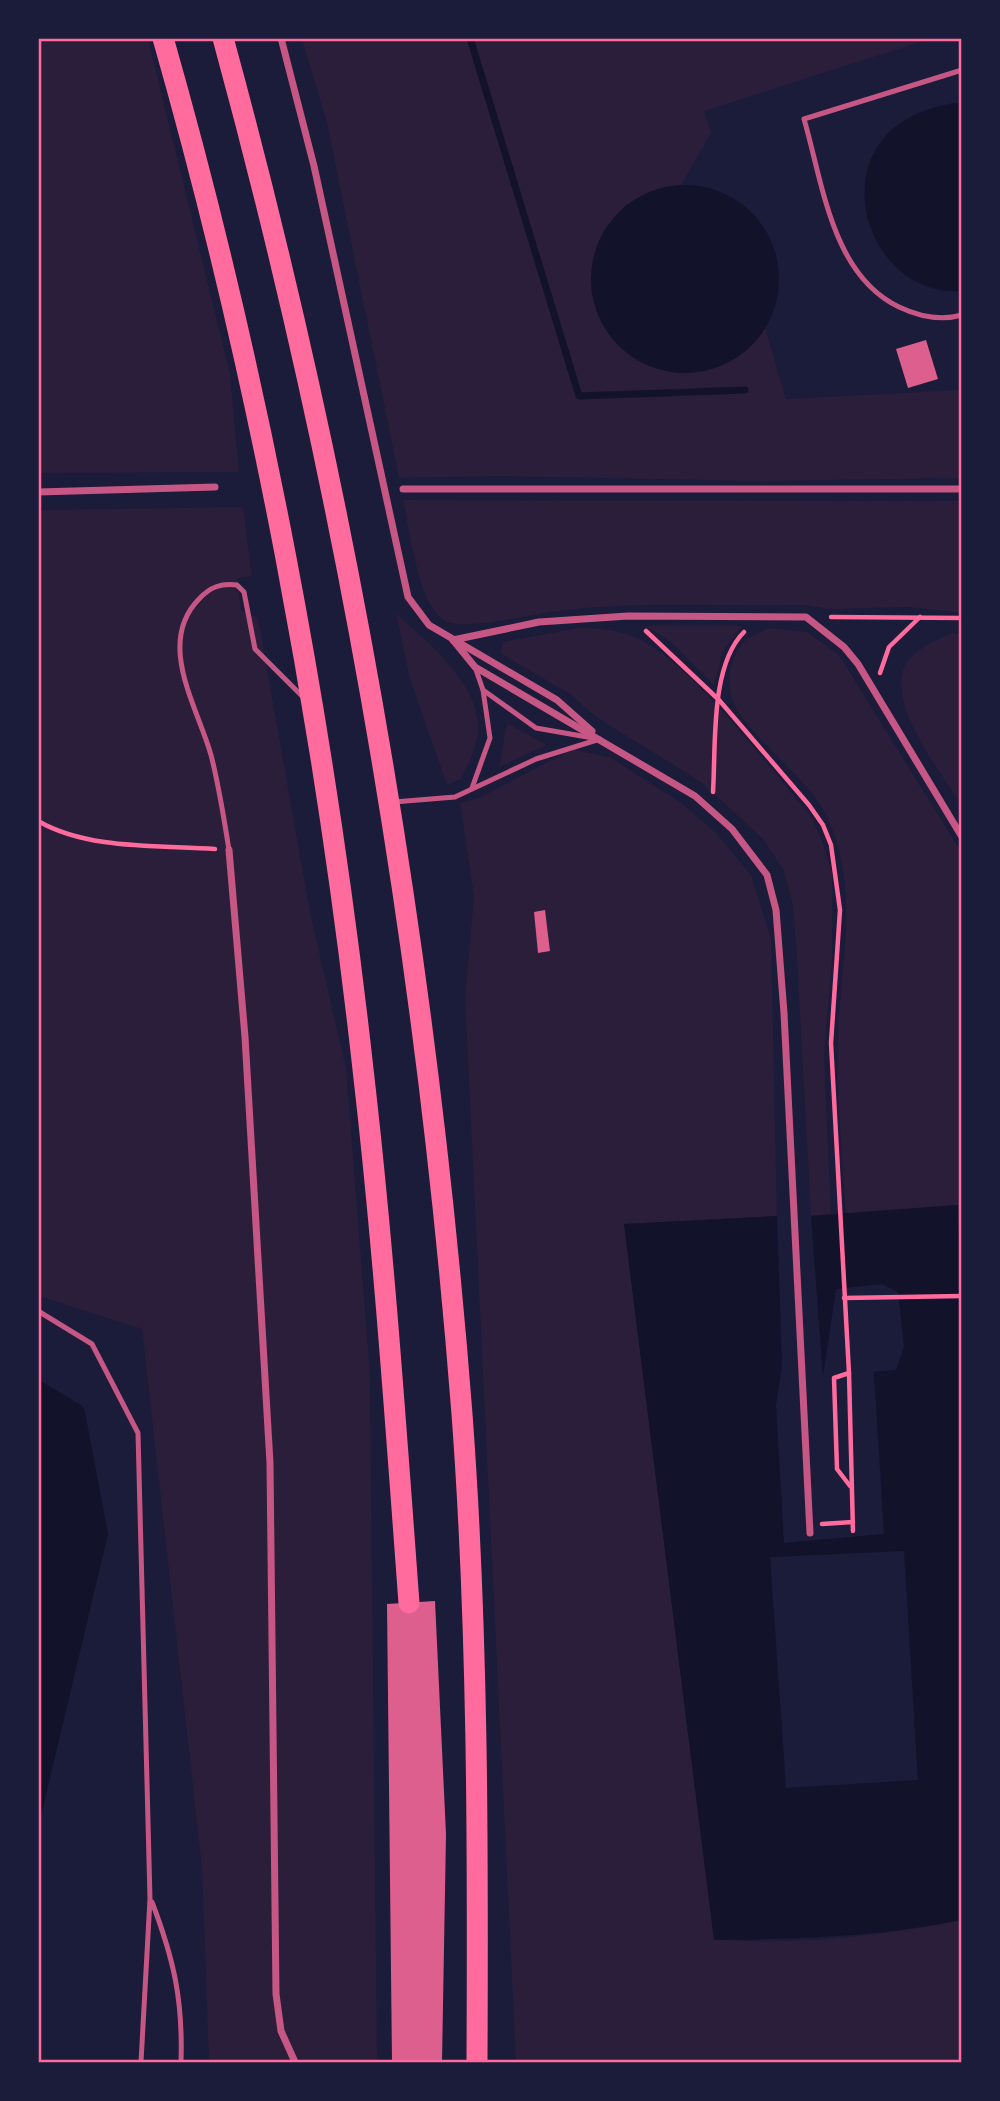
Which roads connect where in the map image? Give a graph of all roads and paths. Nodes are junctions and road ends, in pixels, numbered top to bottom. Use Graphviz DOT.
graph roads {
  1 [pos="163,38"];
  2 [pos="223,38"];
  3 [pos="281,38"];
  4 [pos="961,70"];
  5 [pos="961,315"];
  6 [pos="215,487"];
  7 [pos="403,489"];
  8 [pos="961,489"];
  9 [pos="38,492"];
  10 [pos="628,616"];
  11 [pos="806,617"];
  12 [pos="920,617"];
  13 [pos="765,618"];
  14 [pos="961,618"];
  15 [pos="453,640"];
  16 [pos="475,667"];
  17 [pos="483,690"];
  18 [pos="719,699"];
  19 [pos="881,702"];
  20 [pos="310,705"];
  21 [pos="600,739"];
  22 [pos="472,788"];
  23 [pos="390,802"];
  24 [pos="712,809"];
  25 [pos="38,821"];
  26 [pos="961,837"];
  27 [pos="229,850"];
  28 [pos="960,1296"];
  29 [pos="844,1298"];
  30 [pos="38,1311"];
  31 [pos="849,1373"];
  32 [pos="852,1487"];
  33 [pos="853,1522"];
  34 [pos="810,1524"];
  35 [pos="853,1531"];
  36 [pos="810,1533"];
  37 [pos="409,1603"];
  38 [pos="150,1899"];
  39 [pos="477,2061"];
  40 [pos="141,2063"];
  41 [pos="181,2063"];
  42 [pos="295,2063"];
  1 -- 20 [label="highway"];
  2 -- 23 [label="highway"];
  3 -- 15 [label="street"];
  4 -- 5 [label="lane"];
  6 -- 9 [label="street"];
  7 -- 8 [label="street"];
  10 -- 13 [label="street"];
  10 -- 15 [label="street"];
  10 -- 18 [label="path"];
  11 -- 12 [label="path"];
  11 -- 13 [label="street"];
  11 -- 19 [label="street"];
  12 -- 14 [label="path"];
  12 -- 19 [label="path"];
  13 -- 18 [label="path"];
  15 -- 16 [label="street"];
  15 -- 21 [label="street"];
  16 -- 17 [label="lane"];
  16 -- 21 [label="street"];
  17 -- 21 [label="lane"];
  17 -- 22 [label="lane"];
  18 -- 24 [label="path"];
  18 -- 29 [label="path"];
  19 -- 26 [label="street"];
  20 -- 27 [label="lane"];
  20 -- 37 [label="highway"];
  21 -- 22 [label="lane"];
  21 -- 24 [label="street"];
  22 -- 23 [label="lane"];
  23 -- 39 [label="highway"];
  24 -- 34 [label="street"];
  25 -- 27 [label="path"];
  27 -- 42 [label="street"];
  28 -- 29 [label="path"];
  29 -- 31 [label="path"];
  30 -- 38 [label="lane"];
  31 -- 32 [label="path"];
  31 -- 32 [label="path"];
  32 -- 33 [label="path"];
  33 -- 34 [label="path"];
  33 -- 35 [label="path"];
  34 -- 36 [label="street"];
  38 -- 40 [label="lane"];
  38 -- 41 [label="lane"];
}
